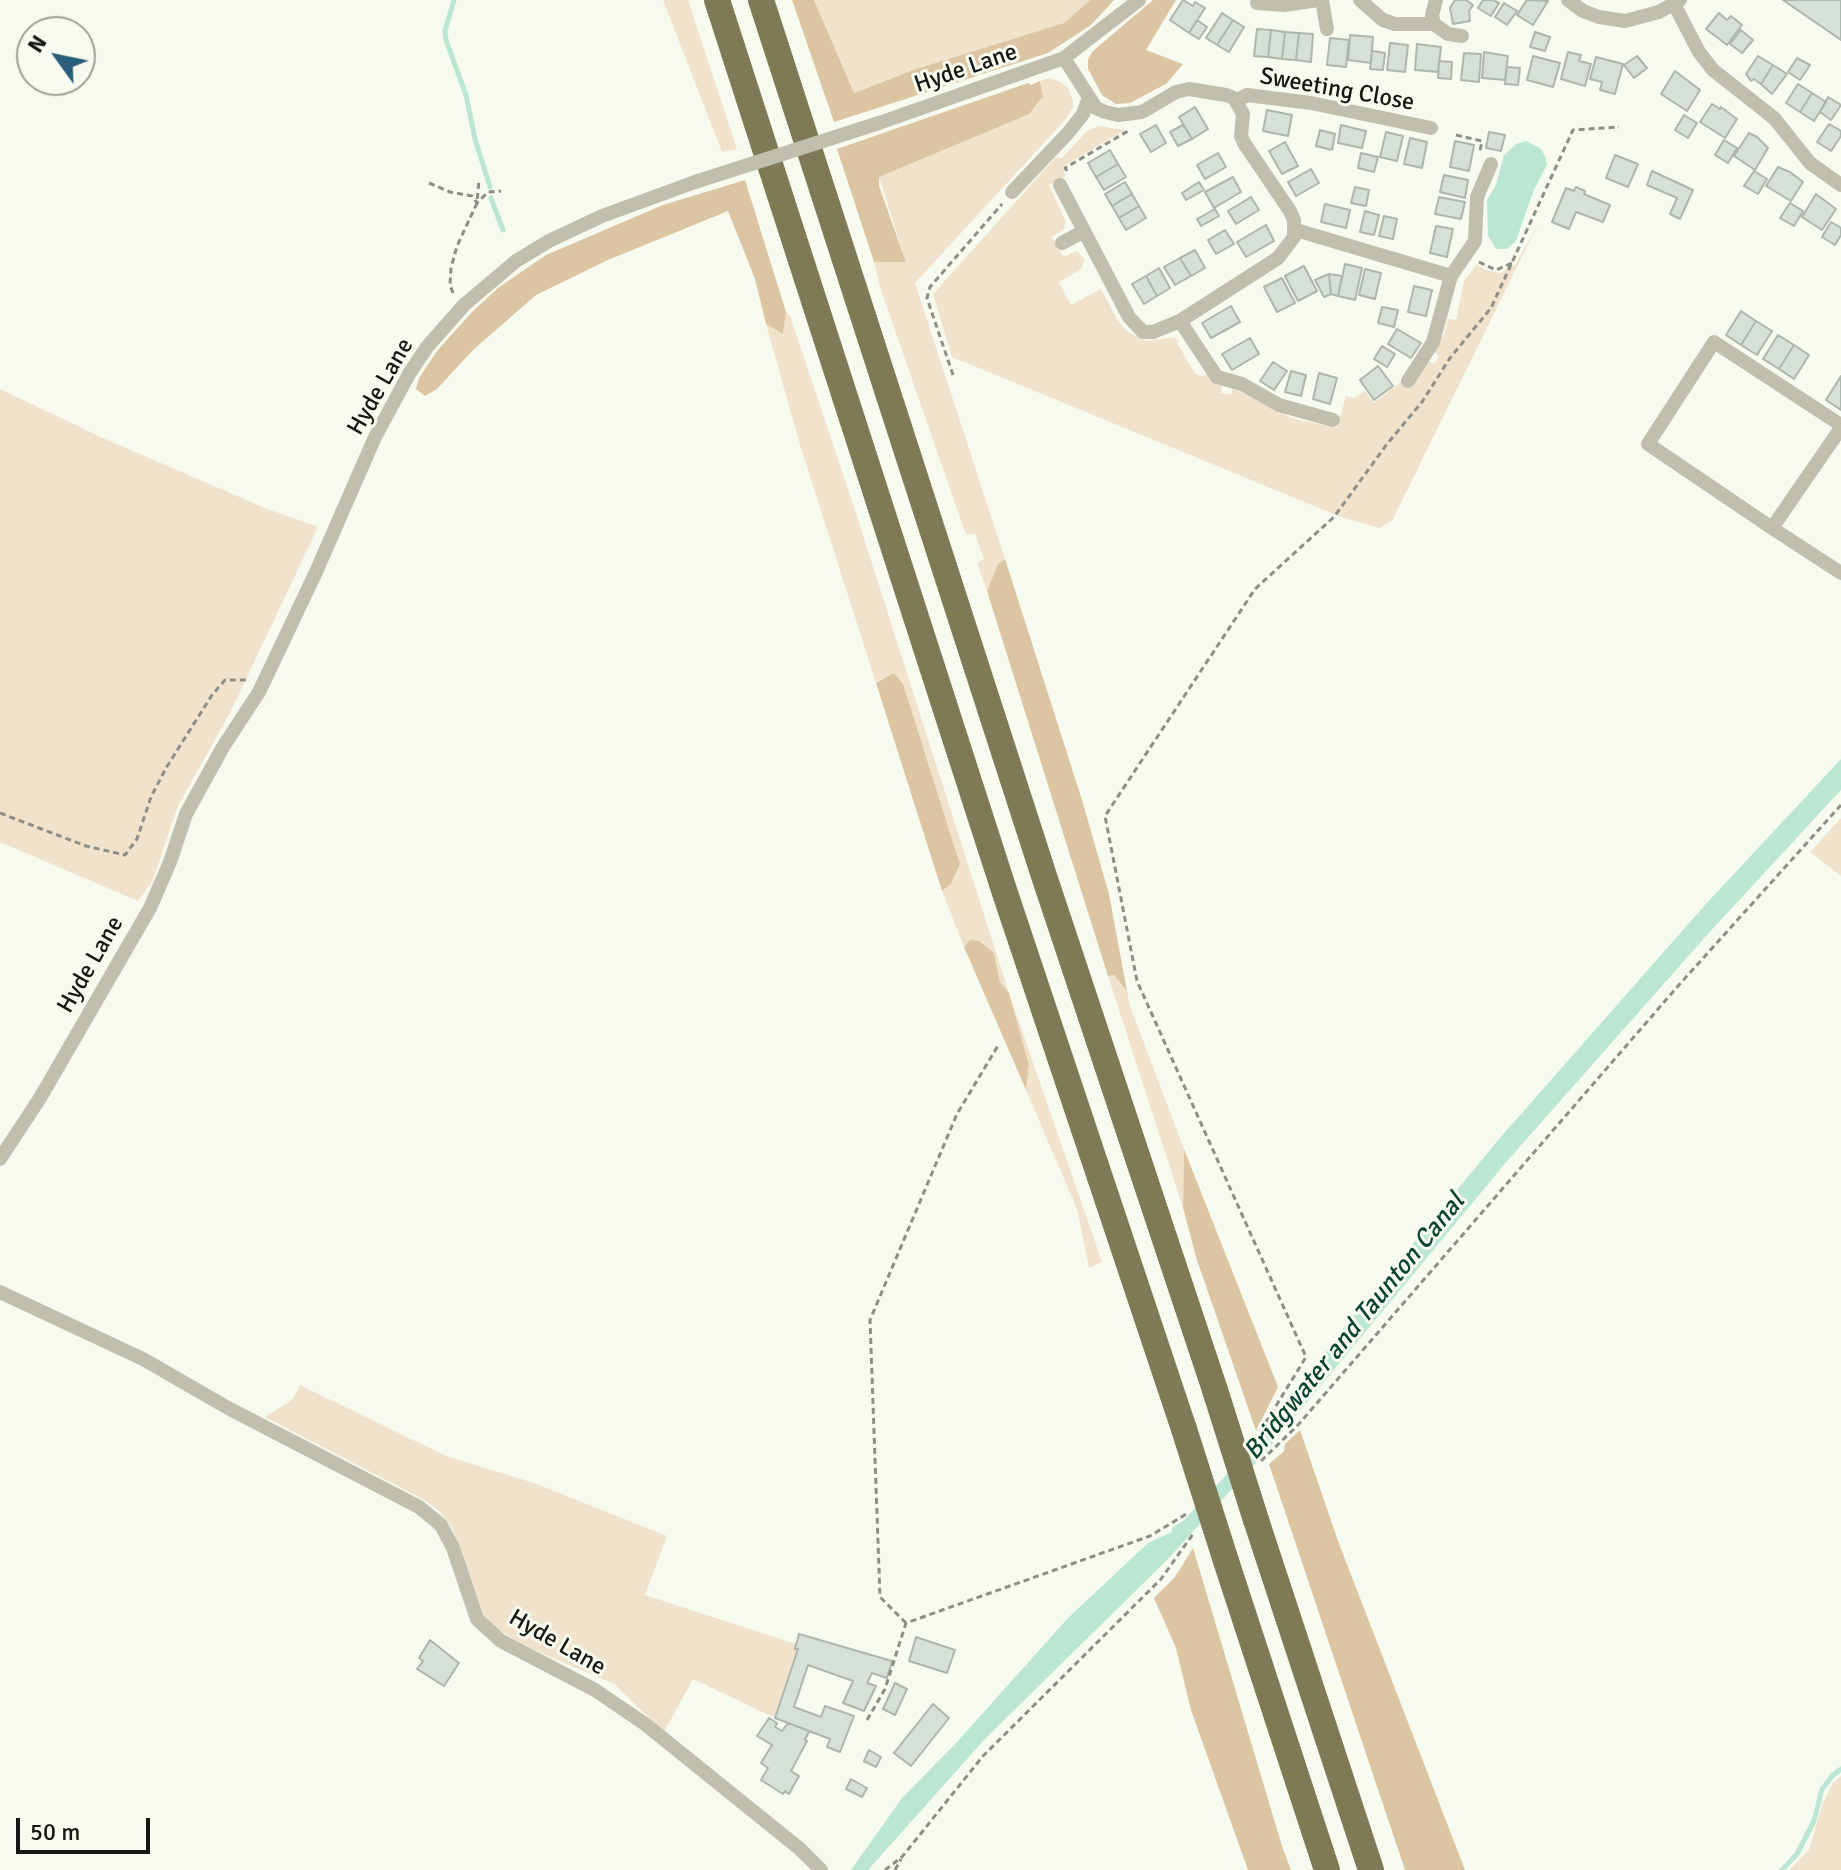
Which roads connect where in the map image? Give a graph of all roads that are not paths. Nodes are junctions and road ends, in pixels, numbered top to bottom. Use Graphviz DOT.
graph roads {
  1 [pos="717,0"];
  2 [pos="761,0"];
  3 [pos="1139,0"];
  4 [pos="1320,0"];
  5 [pos="1360,0"];
  6 [pos="1436,0"];
  7 [pos="1568,0"];
  8 [pos="1677,2"];
  9 [pos="1257,3"];
  10 [pos="1434,24"];
  11 [pos="1327,29"];
  12 [pos="1462,36"];
  13 [pos="1064,58"];
  14 [pos="1089,97"];
  15 [pos="1236,101"];
  16 [pos="1431,128"];
  17 [pos="1485,162"];
  18 [pos="1060,185"];
  19 [pos="1841,185"];
  20 [pos="1012,192"];
  21 [pos="1296,230"];
  22 [pos="1084,231"];
  23 [pos="1062,243"];
  24 [pos="1451,276"];
  25 [pos="1180,321"];
  26 [pos="1408,381"];
  27 [pos="1333,420"];
  28 [pos="1841,426"];
  29 [pos="1772,528"];
  30 [pos="1841,573"];
  31 [pos="0,1159"];
  32 [pos="0,1292"];
  33 [pos="821,1870"];
  34 [pos="1327,1870"];
  35 [pos="1371,1870"];
  1 -- 34 [label="highway, bridge"];
  2 -- 35 [label="highway, bridge"];
  3 -- 13 [label="street, Hyde Lane"];
  4 -- 9 [label="street"];
  4 -- 11 [label="street"];
  5 -- 10 [label="street"];
  6 -- 10 [label="street"];
  7 -- 8 [label="street"];
  8 -- 19 [label="street"];
  10 -- 12 [label="street"];
  13 -- 14 [label="street"];
  13 -- 31 [label="street, Hyde Lane, bridge"];
  14 -- 15 [label="street, Sweeting Close"];
  14 -- 20 [label="street"];
  15 -- 16 [label="street, Sweeting Close"];
  15 -- 21 [label="street, Sweeting Close"];
  17 -- 24 [label="street"];
  18 -- 22 [label="street"];
  21 -- 24 [label="street"];
  21 -- 25 [label="street"];
  22 -- 23 [label="street"];
  22 -- 25 [label="street"];
  24 -- 26 [label="street"];
  25 -- 27 [label="street"];
  28 -- 29 [label="street"];
  28 -- 29 [label="street"];
  29 -- 30 [label="street"];
  32 -- 33 [label="street, Hyde Lane"];
}
